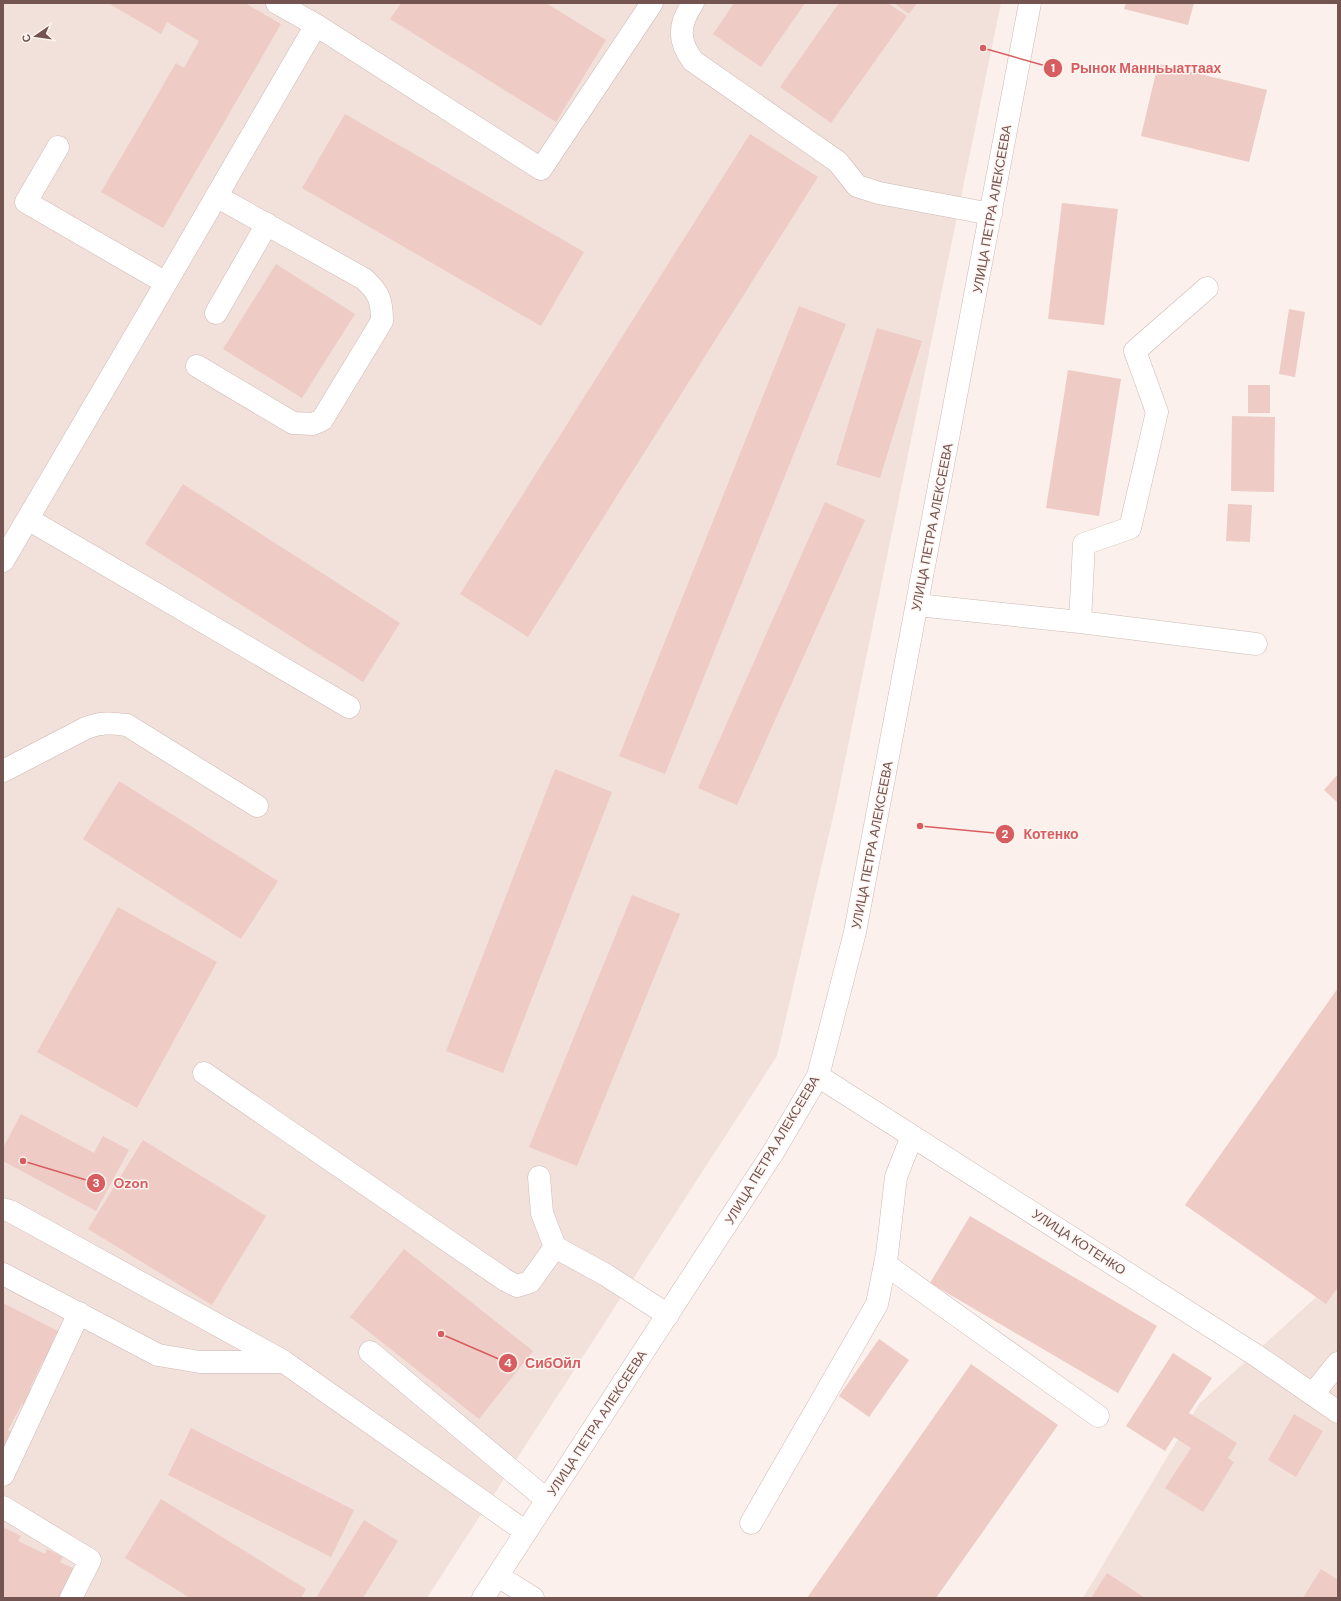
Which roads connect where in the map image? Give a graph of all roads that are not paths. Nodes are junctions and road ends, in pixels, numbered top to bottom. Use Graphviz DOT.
graph roads {
  1 [pos="277,3"];
  2 [pos="652,3"];
  3 [pos="693,3"];
  4 [pos="1030,3"];
  5 [pos="316,25"];
  6 [pos="58,147"];
  7 [pos="216,196"];
  8 [pos="992,214"];
  9 [pos="267,224"];
  10 [pos="166,283"];
  11 [pos="1207,288"];
  12 [pos="216,313"];
  13 [pos="197,366"];
  14 [pos="28,519"];
  15 [pos="3,561"];
  16 [pos="917,605"];
  17 [pos="1080,622"];
  18 [pos="1256,644"];
  19 [pos="349,707"];
  20 [pos="3,771"];
  21 [pos="256,806"];
  22 [pos="204,1073"];
  23 [pos="818,1076"];
  24 [pos="912,1136"];
  25 [pos="539,1177"];
  26 [pos="3,1209"];
  27 [pos="555,1247"];
  28 [pos="885,1264"];
  29 [pos="3,1274"];
  30 [pos="79,1313"];
  31 [pos="668,1315"];
  32 [pos="370,1352"];
  33 [pos="284,1362"];
  34 [pos="1338,1363"];
  35 [pos="1314,1394"];
  36 [pos="1338,1412"];
  37 [pos="1098,1416"];
  38 [pos="3,1475"];
  39 [pos="547,1500"];
  40 [pos="3,1507"];
  41 [pos="750,1523"];
  42 [pos="526,1532"];
  43 [pos="498,1576"];
  44 [pos="71,1598"];
  45 [pos="483,1598"];
  46 [pos="533,1598"];
  1 -- 5 [label="street"];
  2 -- 5 [label="street"];
  3 -- 8 [label="street"];
  4 -- 8 [label="street, УЛИЦА ПЕТРА АЛЕКСЕЕВА"];
  5 -- 7 [label="street"];
  6 -- 10 [label="street"];
  7 -- 9 [label="street"];
  7 -- 10 [label="street"];
  8 -- 16 [label="street, УЛИЦА ПЕТРА АЛЕКСЕЕВА"];
  9 -- 12 [label="street"];
  9 -- 13 [label="street"];
  10 -- 14 [label="street"];
  11 -- 17 [label="street"];
  14 -- 15 [label="street"];
  14 -- 19 [label="street"];
  16 -- 17 [label="street"];
  16 -- 23 [label="street, УЛИЦА ПЕТРА АЛЕКСЕЕВА"];
  17 -- 18 [label="street"];
  20 -- 21 [label="street"];
  22 -- 27 [label="street"];
  23 -- 24 [label="street, УЛИЦА КОТЕНКО"];
  23 -- 31 [label="street, УЛИЦА ПЕТРА АЛЕКСЕЕВА"];
  24 -- 28 [label="street"];
  24 -- 35 [label="street, УЛИЦА КОТЕНКО"];
  25 -- 27 [label="street"];
  26 -- 33 [label="street"];
  27 -- 31 [label="street"];
  28 -- 37 [label="street"];
  28 -- 41 [label="street"];
  29 -- 30 [label="street"];
  30 -- 33 [label="street"];
  30 -- 38 [label="street"];
  31 -- 39 [label="street, УЛИЦА ПЕТРА АЛЕКСЕЕВА"];
  32 -- 39 [label="street"];
  33 -- 42 [label="street"];
  34 -- 35 [label="street"];
  35 -- 36 [label="street, УЛИЦА КОТЕНКО"];
  39 -- 42 [label="street, УЛИЦА ПЕТРА АЛЕКСЕЕВА"];
  40 -- 44 [label="street"];
  42 -- 43 [label="street, УЛИЦА ПЕТРА АЛЕКСЕЕВА"];
  43 -- 45 [label="street, УЛИЦА ПЕТРА АЛЕКСЕЕВА"];
  43 -- 46 [label="street"];
}
